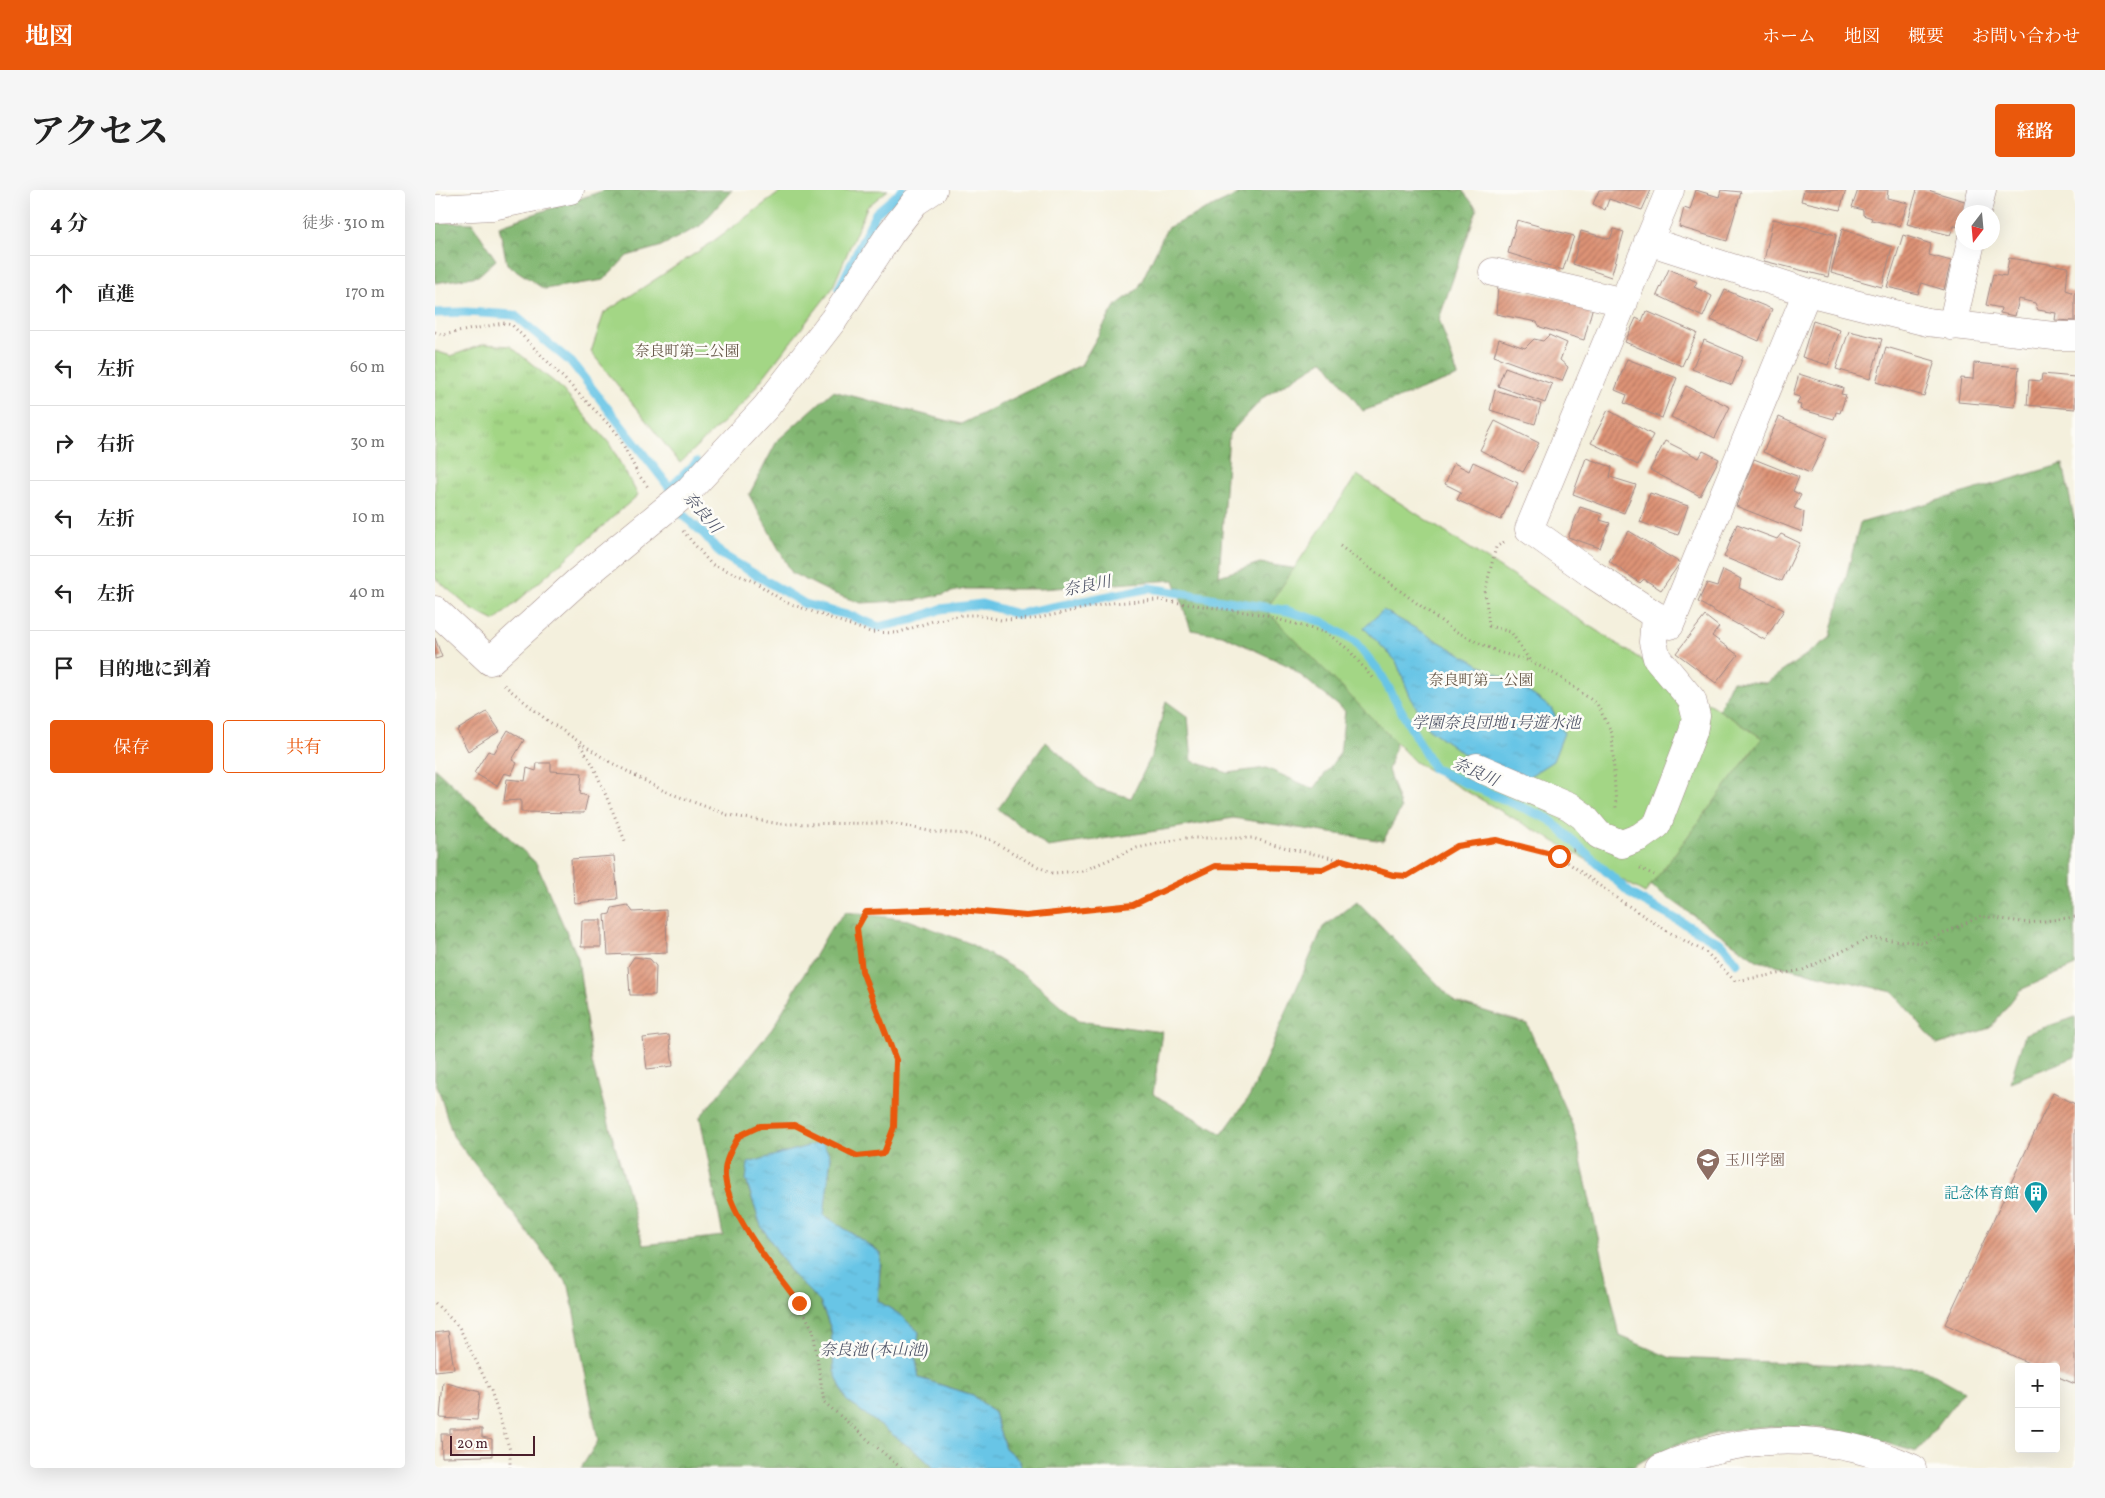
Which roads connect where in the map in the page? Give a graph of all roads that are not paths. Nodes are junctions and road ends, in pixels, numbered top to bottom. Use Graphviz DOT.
graph roads {
  1 [pos="570,190"];
  2 [pos="933,190"];
  3 [pos="1670,190"];
  4 [pos="1982,190"];
  5 [pos="1979,205"];
  6 [pos="435,209"];
  7 [pos="1649,241"];
  8 [pos="1969,250"];
  9 [pos="1493,272"];
  10 [pos="1807,292"];
  11 [pos="1623,302"];
  12 [pos="1952,326"];
  13 [pos="2075,336"];
  14 [pos="435,610"];
  15 [pos="1655,615"];
  16 [pos="1477,767"];
  17 [pos="1661,1468"];
  18 [pos="1912,1468"];
  1 -- 6 [label="street"];
  2 -- 14 [label="street"];
  3 -- 7 [label="street"];
  4 -- 5 [label="street"];
  7 -- 10 [label="street"];
  7 -- 11 [label="street"];
  8 -- 12 [label="street"];
  9 -- 11 [label="street"];
  10 -- 12 [label="street"];
  10 -- 15 [label="street"];
  11 -- 15 [label="street"];
  12 -- 13 [label="street"];
  15 -- 16 [label="street"];
  17 -- 18 [label="street"];
}
